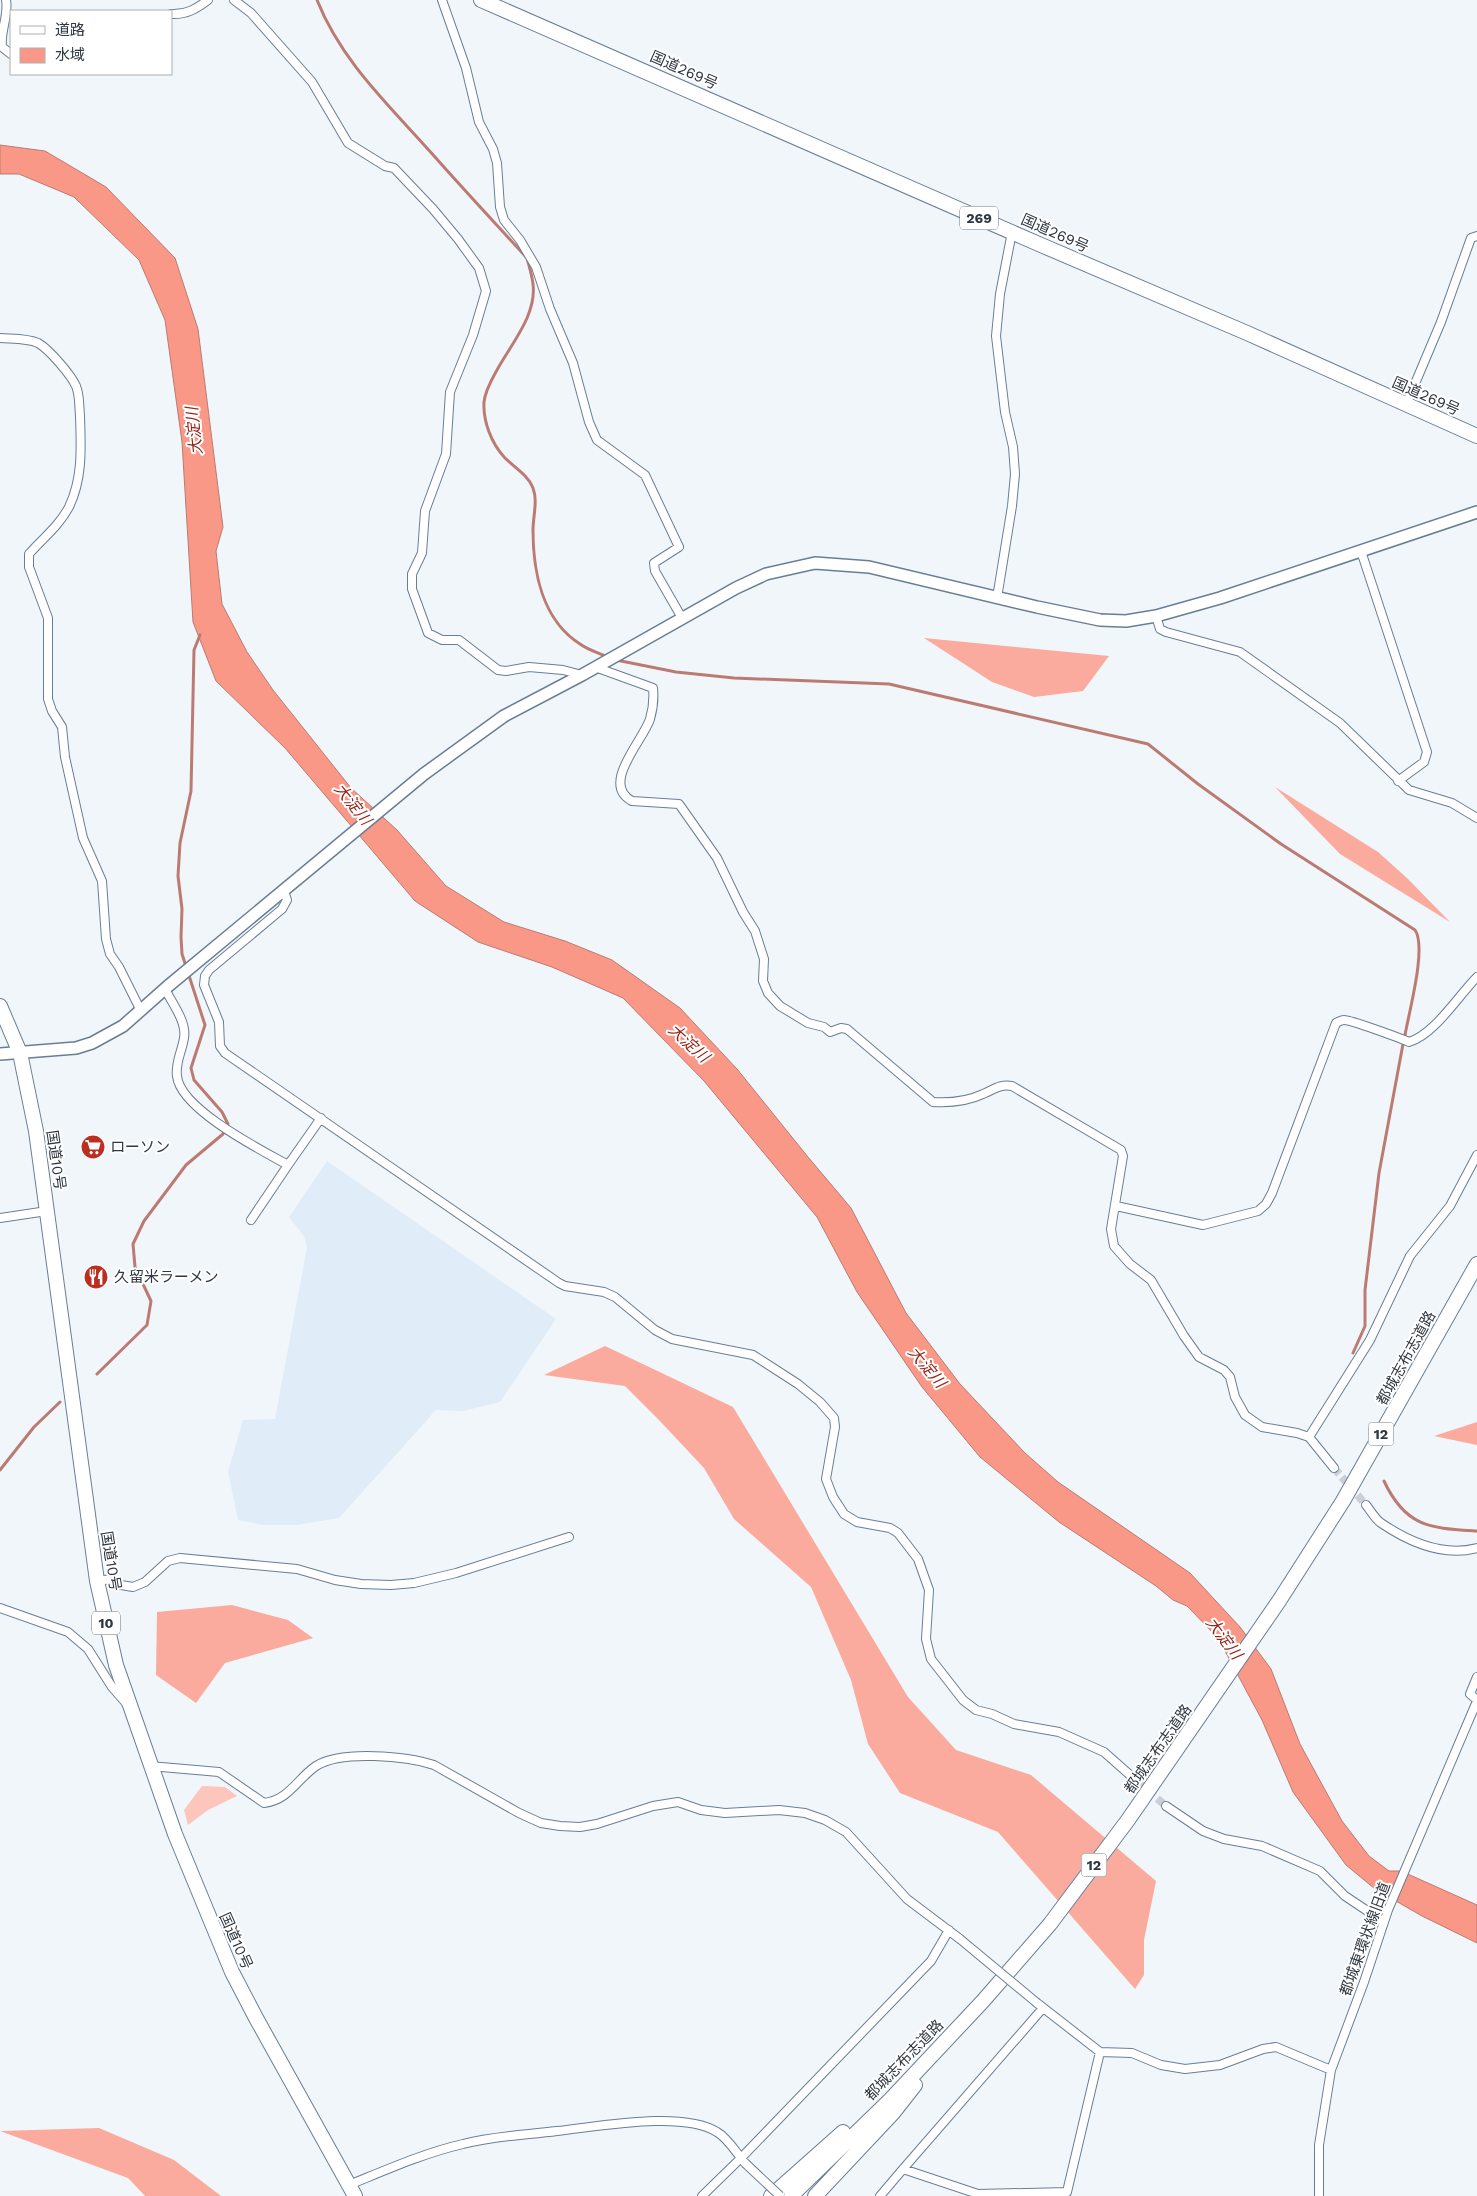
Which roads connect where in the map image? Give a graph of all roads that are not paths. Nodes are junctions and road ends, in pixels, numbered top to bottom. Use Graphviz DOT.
graph roads {
  1 [pos="6,0"];
  2 [pos="208,0"];
  3 [pos="234,0"];
  4 [pos="442,0"];
  5 [pos="482,0"];
  6 [pos="172,14"];
  7 [pos="10,53"];
  8 [pos="1012,232"];
  9 [pos="1477,236"];
  10 [pos="0,338"];
  11 [pos="1406,405"];
  12 [pos="1477,436"];
  13 [pos="1477,512"];
  14 [pos="1360,551"];
  15 [pos="997,598"];
  16 [pos="1156,616"];
  17 [pos="682,618"];
  18 [pos="599,664"];
  19 [pos="582,675"];
  20 [pos="1398,781"];
  21 [pos="1477,818"];
  22 [pos="284,891"];
  23 [pos="1477,977"];
  24 [pos="166,988"];
  25 [pos="0,1006"];
  26 [pos="141,1011"];
  27 [pos="20,1053"];
  28 [pos="0,1054"];
  29 [pos="321,1118"];
  30 [pos="1477,1155"];
  31 [pos="288,1165"];
  32 [pos="1116,1206"];
  33 [pos="47,1211"];
  34 [pos="0,1218"];
  35 [pos="251,1220"];
  36 [pos="1477,1264"];
  37 [pos="1309,1437"];
  38 [pos="1334,1468"];
  39 [pos="1366,1505"];
  40 [pos="569,1537"];
  41 [pos="1475,1549"];
  42 [pos="97,1581"];
  43 [pos="0,1608"];
  44 [pos="1477,1677"];
  45 [pos="1477,1701"];
  46 [pos="130,1708"];
  47 [pos="150,1766"];
  48 [pos="1130,1775"];
  49 [pos="1166,1806"];
  50 [pos="1384,1922"];
  51 [pos="949,1930"];
  52 [pos="983,2001"];
  53 [pos="1040,2006"];
  54 [pos="1100,2052"];
  55 [pos="1331,2070"];
  56 [pos="743,2161"];
  57 [pos="903,2169"];
  58 [pos="352,2191"];
  59 [pos="702,2196"];
  60 [pos="771,2196"];
  61 [pos="780,2196"];
  62 [pos="791,2196"];
  63 [pos="815,2196"];
  64 [pos="880,2196"];
  65 [pos="1319,2196"];
  1 -- 7 [label="street"];
  2 -- 6 [label="street"];
  3 -- 19 [label="street"];
  4 -- 17 [label="street"];
  5 -- 8 [label="highway, 国道269号 / 269"];
  8 -- 11 [label="highway, 国道269号 / 269"];
  8 -- 15 [label="street"];
  9 -- 11 [label="street"];
  10 -- 26 [label="street"];
  11 -- 12 [label="highway, 国道269号 / 269"];
  13 -- 14 [label="street"];
  14 -- 16 [label="street"];
  14 -- 20 [label="street"];
  15 -- 16 [label="street"];
  15 -- 17 [label="street"];
  16 -- 20 [label="street"];
  17 -- 18 [label="street"];
  18 -- 19 [label="street"];
  18 -- 32 [label="street"];
  19 -- 22 [label="street"];
  20 -- 21 [label="street"];
  22 -- 24 [label="street"];
  22 -- 29 [label="street"];
  23 -- 32 [label="street"];
  24 -- 26 [label="street"];
  24 -- 31 [label="street"];
  25 -- 27 [label="highway, 国道10号 / 10"];
  26 -- 27 [label="street"];
  27 -- 28 [label="street"];
  27 -- 33 [label="highway, 国道10号 / 10"];
  29 -- 31 [label="street"];
  29 -- 48 [label="street"];
  30 -- 37 [label="street"];
  31 -- 35 [label="street"];
  32 -- 37 [label="street"];
  33 -- 34 [label="street"];
  33 -- 42 [label="highway, 国道10号 / 10"];
  36 -- 52 [label="highway, 都城志布志道路 / 12"];
  37 -- 38 [label="street"];
  39 -- 41 [label="street"];
  40 -- 42 [label="street"];
  42 -- 46 [label="highway, 国道10号 / 10"];
  43 -- 46 [label="street"];
  44 -- 45 [label="street"];
  45 -- 50 [label="street, 都城東環状線旧道"];
  46 -- 47 [label="highway, 国道10号 / 10"];
  47 -- 51 [label="street"];
  47 -- 58 [label="highway, 国道10号 / 10"];
  49 -- 50 [label="street"];
  50 -- 55 [label="street, 都城東環状線旧道"];
  51 -- 53 [label="street, bridge"];
  51 -- 56 [label="street"];
  52 -- 60 [label="highway"];
  52 -- 62 [label="highway, 都城志布志道路 / 12"];
  52 -- 63 [label="highway"];
  53 -- 54 [label="street"];
  53 -- 57 [label="street"];
  54 -- 55 [label="street"];
  54 -- 57 [label="street"];
  55 -- 65 [label="street, 都城東環状線旧道"];
  56 -- 58 [label="street"];
  56 -- 59 [label="street"];
  56 -- 61 [label="street, bridge"];
  57 -- 64 [label="street"];
}
